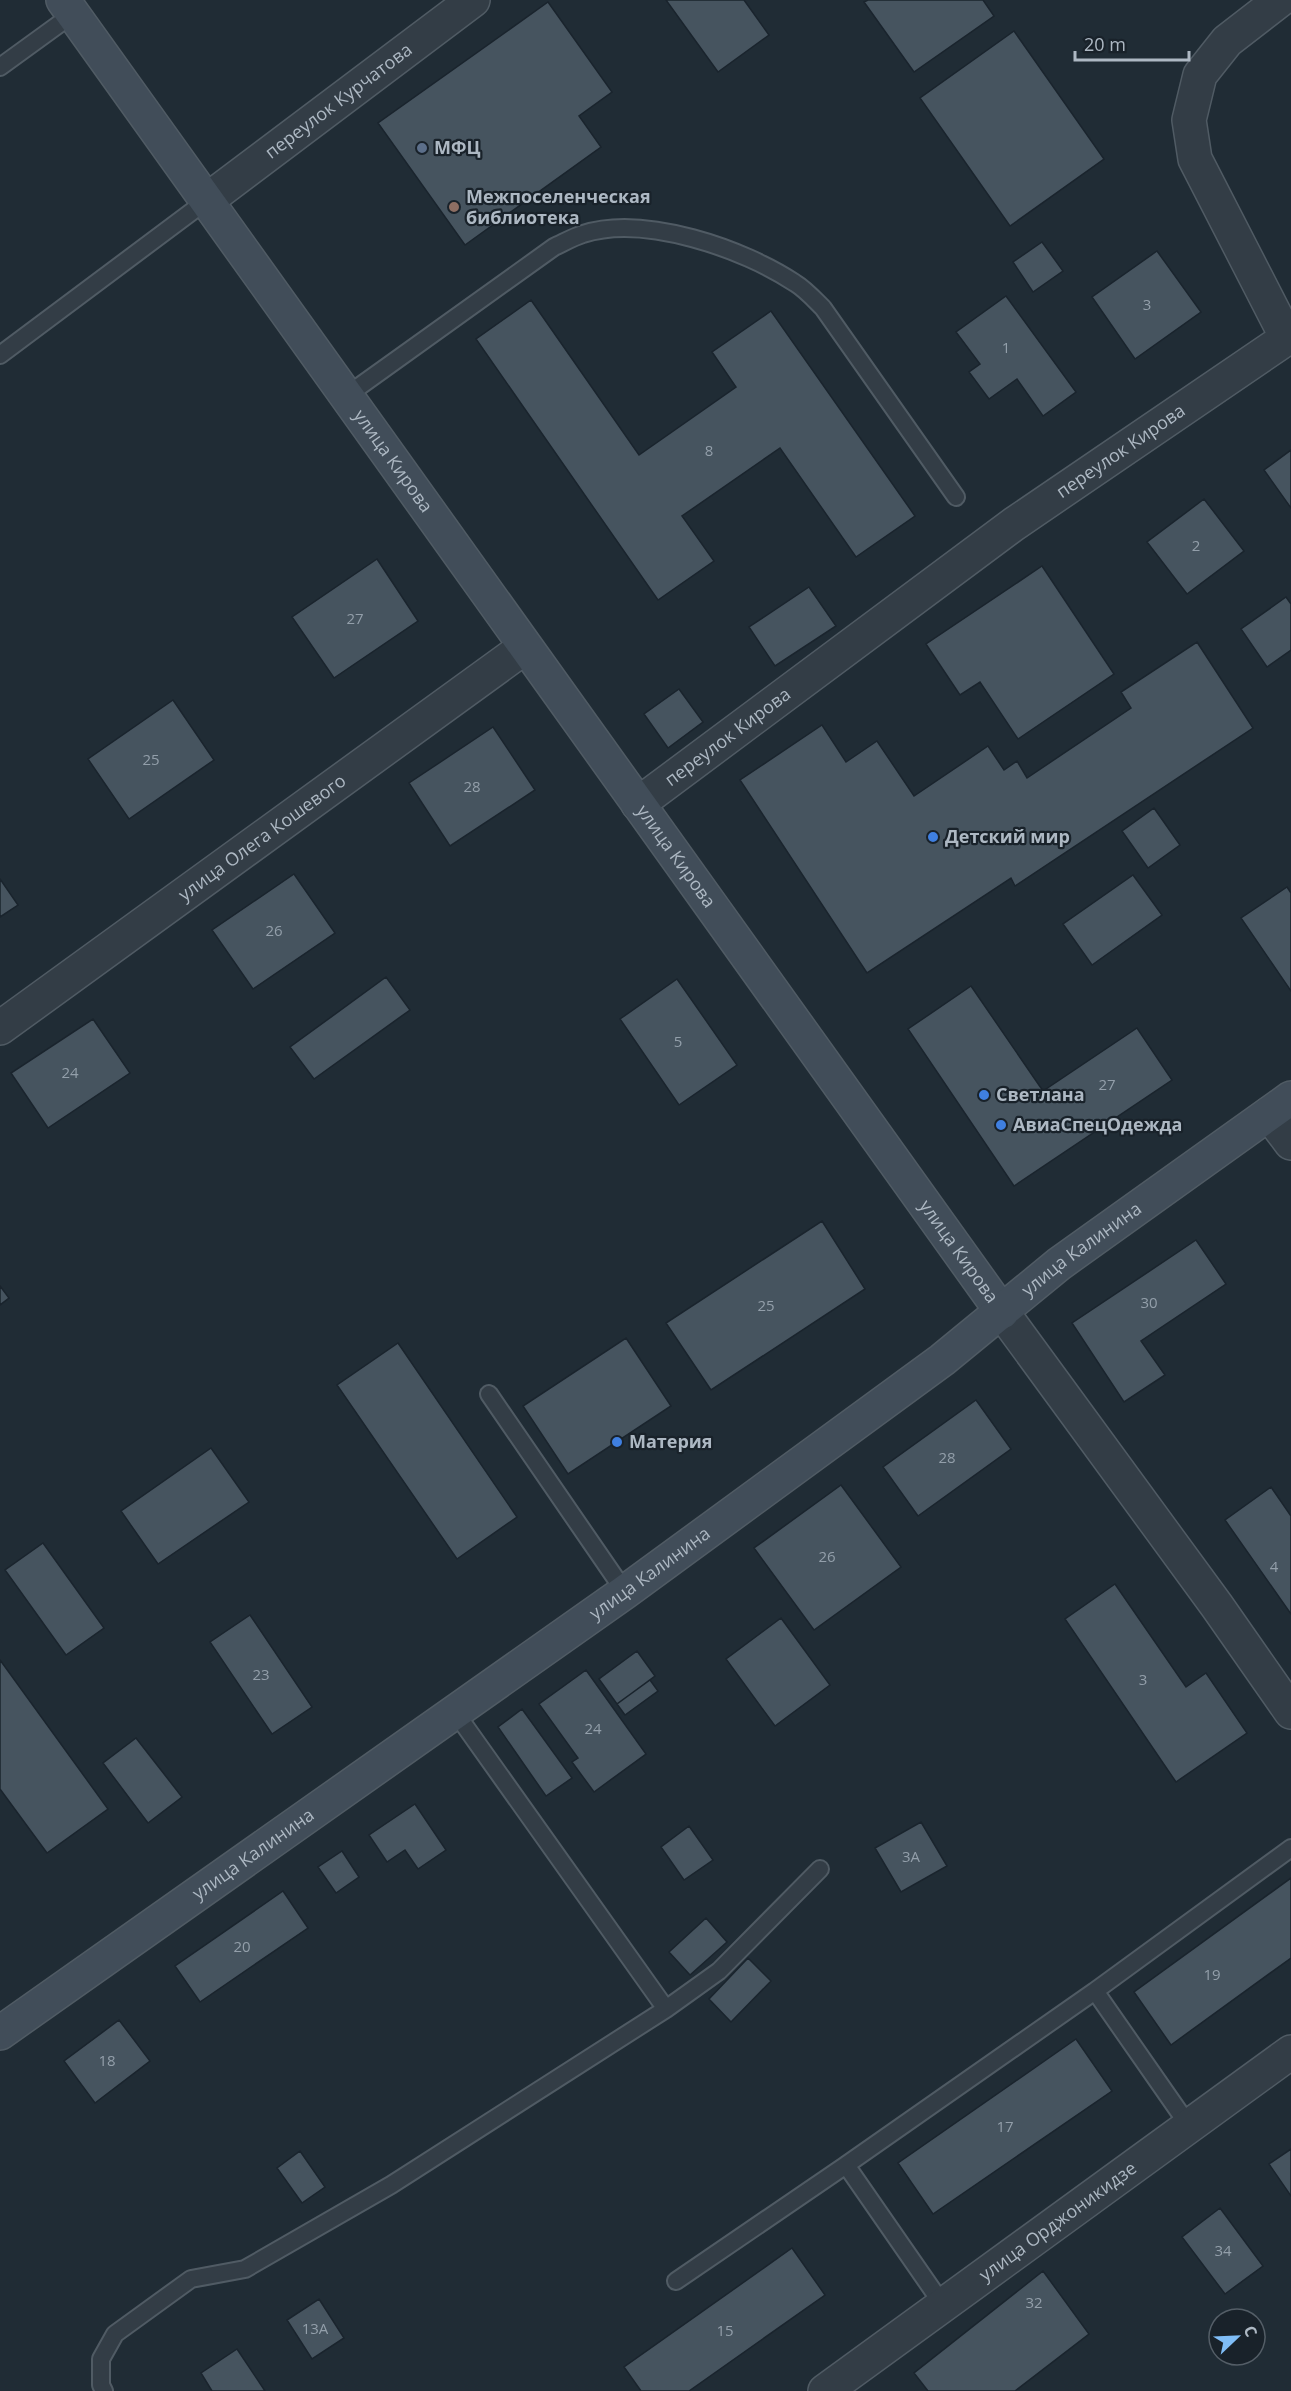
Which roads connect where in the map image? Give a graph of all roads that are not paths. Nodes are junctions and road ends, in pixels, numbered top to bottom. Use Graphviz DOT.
graph roads {
  1 [pos="473,0"];
  2 [pos="1280,0"];
  3 [pos="68,7"];
  4 [pos="0,67"];
  5 [pos="206,201"];
  6 [pos="1289,337"];
  7 [pos="0,355"];
  8 [pos="346,396"];
  9 [pos="956,497"];
  10 [pos="525,647"];
  11 [pos="638,804"];
  12 [pos="0,1028"];
  13 [pos="1280,1106"];
  14 [pos="1291,1143"];
  15 [pos="1002,1312"];
  16 [pos="489,1394"];
  17 [pos="625,1592"];
  18 [pos="455,1712"];
  19 [pos="1291,1712"];
  20 [pos="1291,1848"];
  21 [pos="820,1869"];
  22 [pos="1095,1991"];
  23 [pos="666,2009"];
  24 [pos="0,2033"];
  25 [pos="1291,2052"];
  26 [pos="1189,2126"];
  27 [pos="846,2165"];
  28 [pos="676,2281"];
  29 [pos="943,2305"];
  30 [pos="104,2391"];
  31 [pos="825,2391"];
  1 -- 5 [label="street, переулок Курчатова"];
  2 -- 6 [label="street, переулок Кирова"];
  3 -- 4 [label="lane"];
  3 -- 5 [label="street, улица Кирова"];
  5 -- 7 [label="lane"];
  5 -- 8 [label="street, улица Кирова"];
  6 -- 11 [label="street, переулок Кирова"];
  8 -- 9 [label="lane"];
  8 -- 10 [label="street, улица Кирова"];
  10 -- 11 [label="street, улица Кирова"];
  10 -- 12 [label="street, улица Олега Кошевого"];
  11 -- 15 [label="street, улица Кирова"];
  13 -- 14 [label="street"];
  13 -- 15 [label="street, улица Калинина"];
  15 -- 17 [label="street, улица Калинина"];
  15 -- 19 [label="street, улица Кирова"];
  16 -- 17 [label="lane"];
  17 -- 18 [label="street, улица Калинина"];
  18 -- 23 [label="lane"];
  18 -- 24 [label="street, улица Калинина"];
  20 -- 22 [label="lane"];
  21 -- 23 [label="lane"];
  22 -- 26 [label="lane"];
  22 -- 27 [label="lane"];
  23 -- 30 [label="lane"];
  25 -- 26 [label="street, улица Орджоникидзе"];
  26 -- 29 [label="street, улица Орджоникидзе"];
  27 -- 28 [label="lane"];
  27 -- 29 [label="lane"];
  29 -- 31 [label="street, улица Орджоникидзе"];
}
